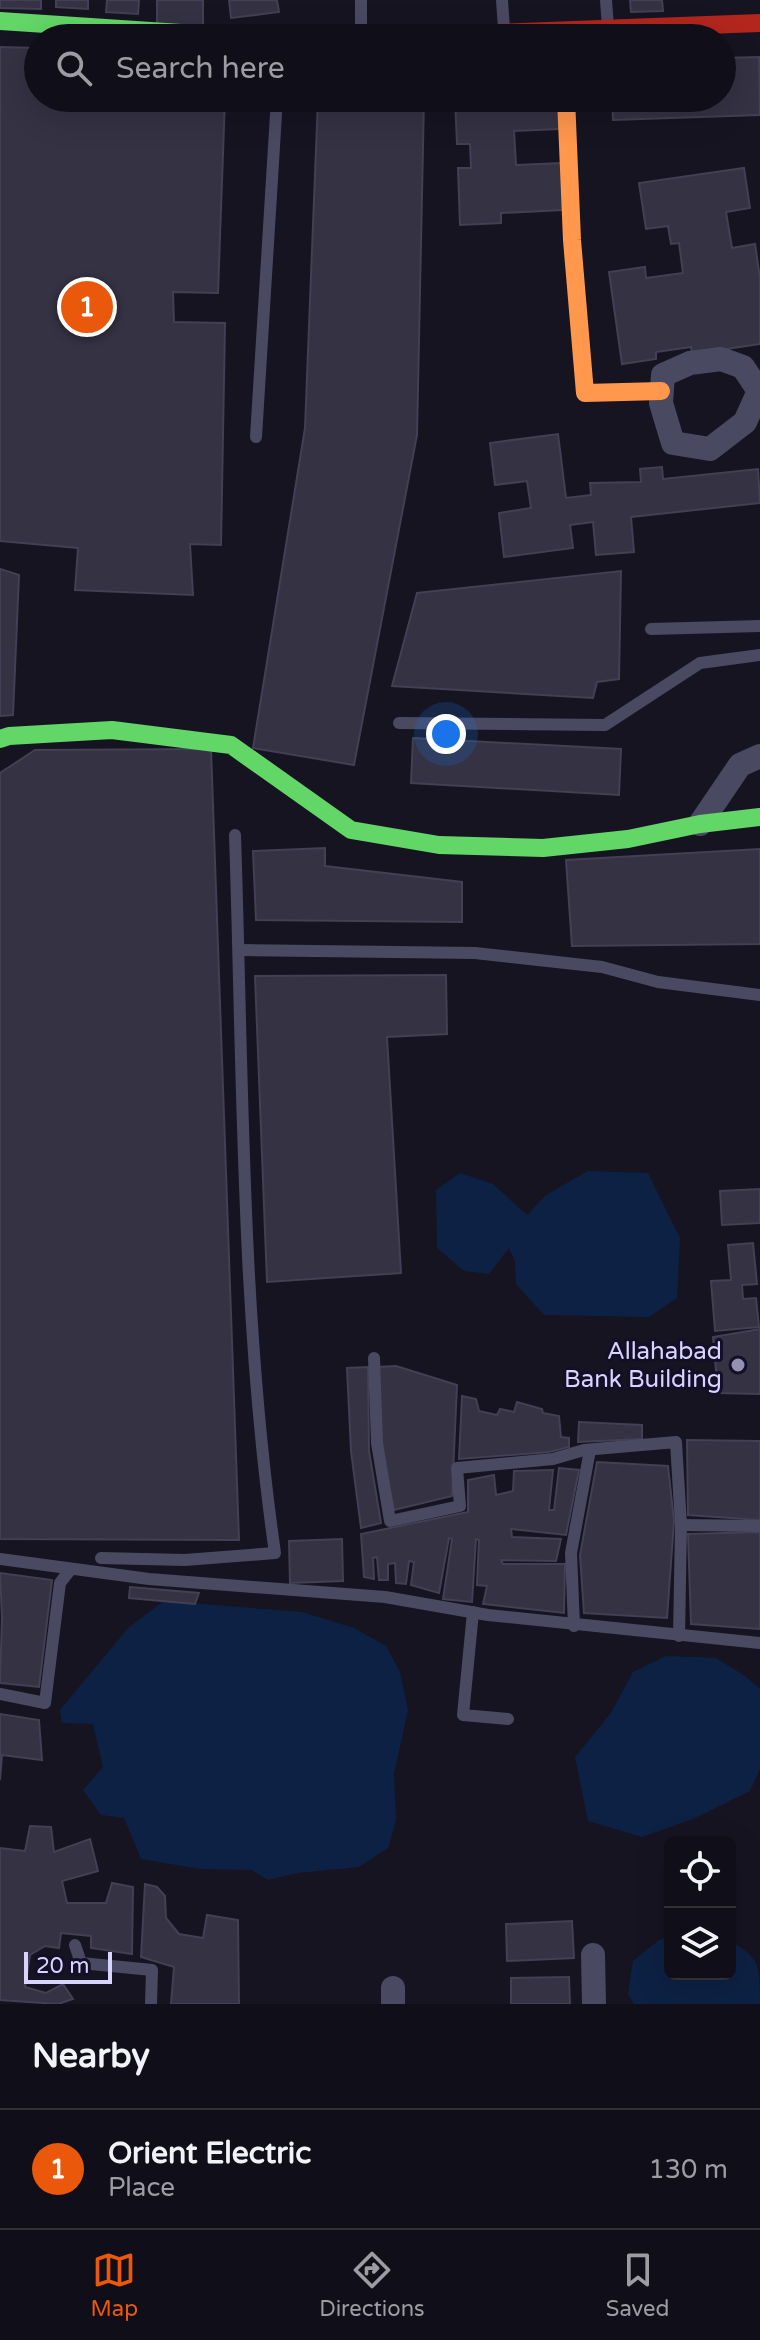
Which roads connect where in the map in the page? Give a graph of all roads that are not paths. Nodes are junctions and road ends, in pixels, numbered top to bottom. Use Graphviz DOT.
graph roads {
  1 [pos="361,0"];
  2 [pos="502,0"];
  3 [pos="606,0"];
  4 [pos="47,12"];
  5 [pos="0,21"];
  6 [pos="760,23"];
  7 [pos="124,24"];
  8 [pos="361,24"];
  9 [pos="503,24"];
  10 [pos="608,24"];
  11 [pos="736,24"];
  12 [pos="276,112"];
  13 [pos="567,112"];
  14 [pos="661,391"];
  15 [pos="760,391"];
  16 [pos="256,437"];
  17 [pos="760,626"];
  18 [pos="651,629"];
  19 [pos="760,655"];
  20 [pos="399,723"];
  21 [pos="0,739"];
  22 [pos="760,756"];
  23 [pos="760,817"];
  24 [pos="700,824"];
  25 [pos="235,835"];
  26 [pos="239,950"];
  27 [pos="760,995"];
  28 [pos="374,1358"];
  29 [pos="590,1450"];
  30 [pos="681,1525"];
  31 [pos="760,1526"];
  32 [pos="101,1558"];
  33 [pos="0,1559"];
  34 [pos="70,1570"];
  35 [pos="473,1612"];
  36 [pos="574,1626"];
  37 [pos="679,1636"];
  38 [pos="760,1643"];
  39 [pos="0,1694"];
  40 [pos="508,1719"];
  41 [pos="75,1945"];
  42 [pos="593,1955"];
  43 [pos="151,2004"];
  44 [pos="594,2004"];
  1 -- 8 [label="lane"];
  2 -- 9 [label="lane"];
  3 -- 10 [label="lane"];
  4 -- 5 [label="street"];
  4 -- 7 [label="street"];
  6 -- 11 [label="street"];
  12 -- 16 [label="lane"];
  13 -- 14 [label="street"];
  14 -- 15 [label="street"];
  14 -- 15 [label="street"];
  17 -- 18 [label="lane"];
  19 -- 20 [label="lane"];
  21 -- 24 [label="street"];
  22 -- 24 [label="street"];
  23 -- 24 [label="street"];
  25 -- 26 [label="lane"];
  26 -- 27 [label="lane"];
  26 -- 32 [label="lane"];
  28 -- 29 [label="lane"];
  29 -- 30 [label="lane"];
  29 -- 36 [label="lane"];
  30 -- 31 [label="lane"];
  30 -- 37 [label="lane"];
  33 -- 34 [label="lane"];
  34 -- 35 [label="lane"];
  34 -- 39 [label="lane"];
  35 -- 36 [label="lane"];
  35 -- 40 [label="lane"];
  36 -- 37 [label="lane"];
  37 -- 38 [label="lane"];
  41 -- 43 [label="lane"];
  42 -- 44 [label="street"];
}
